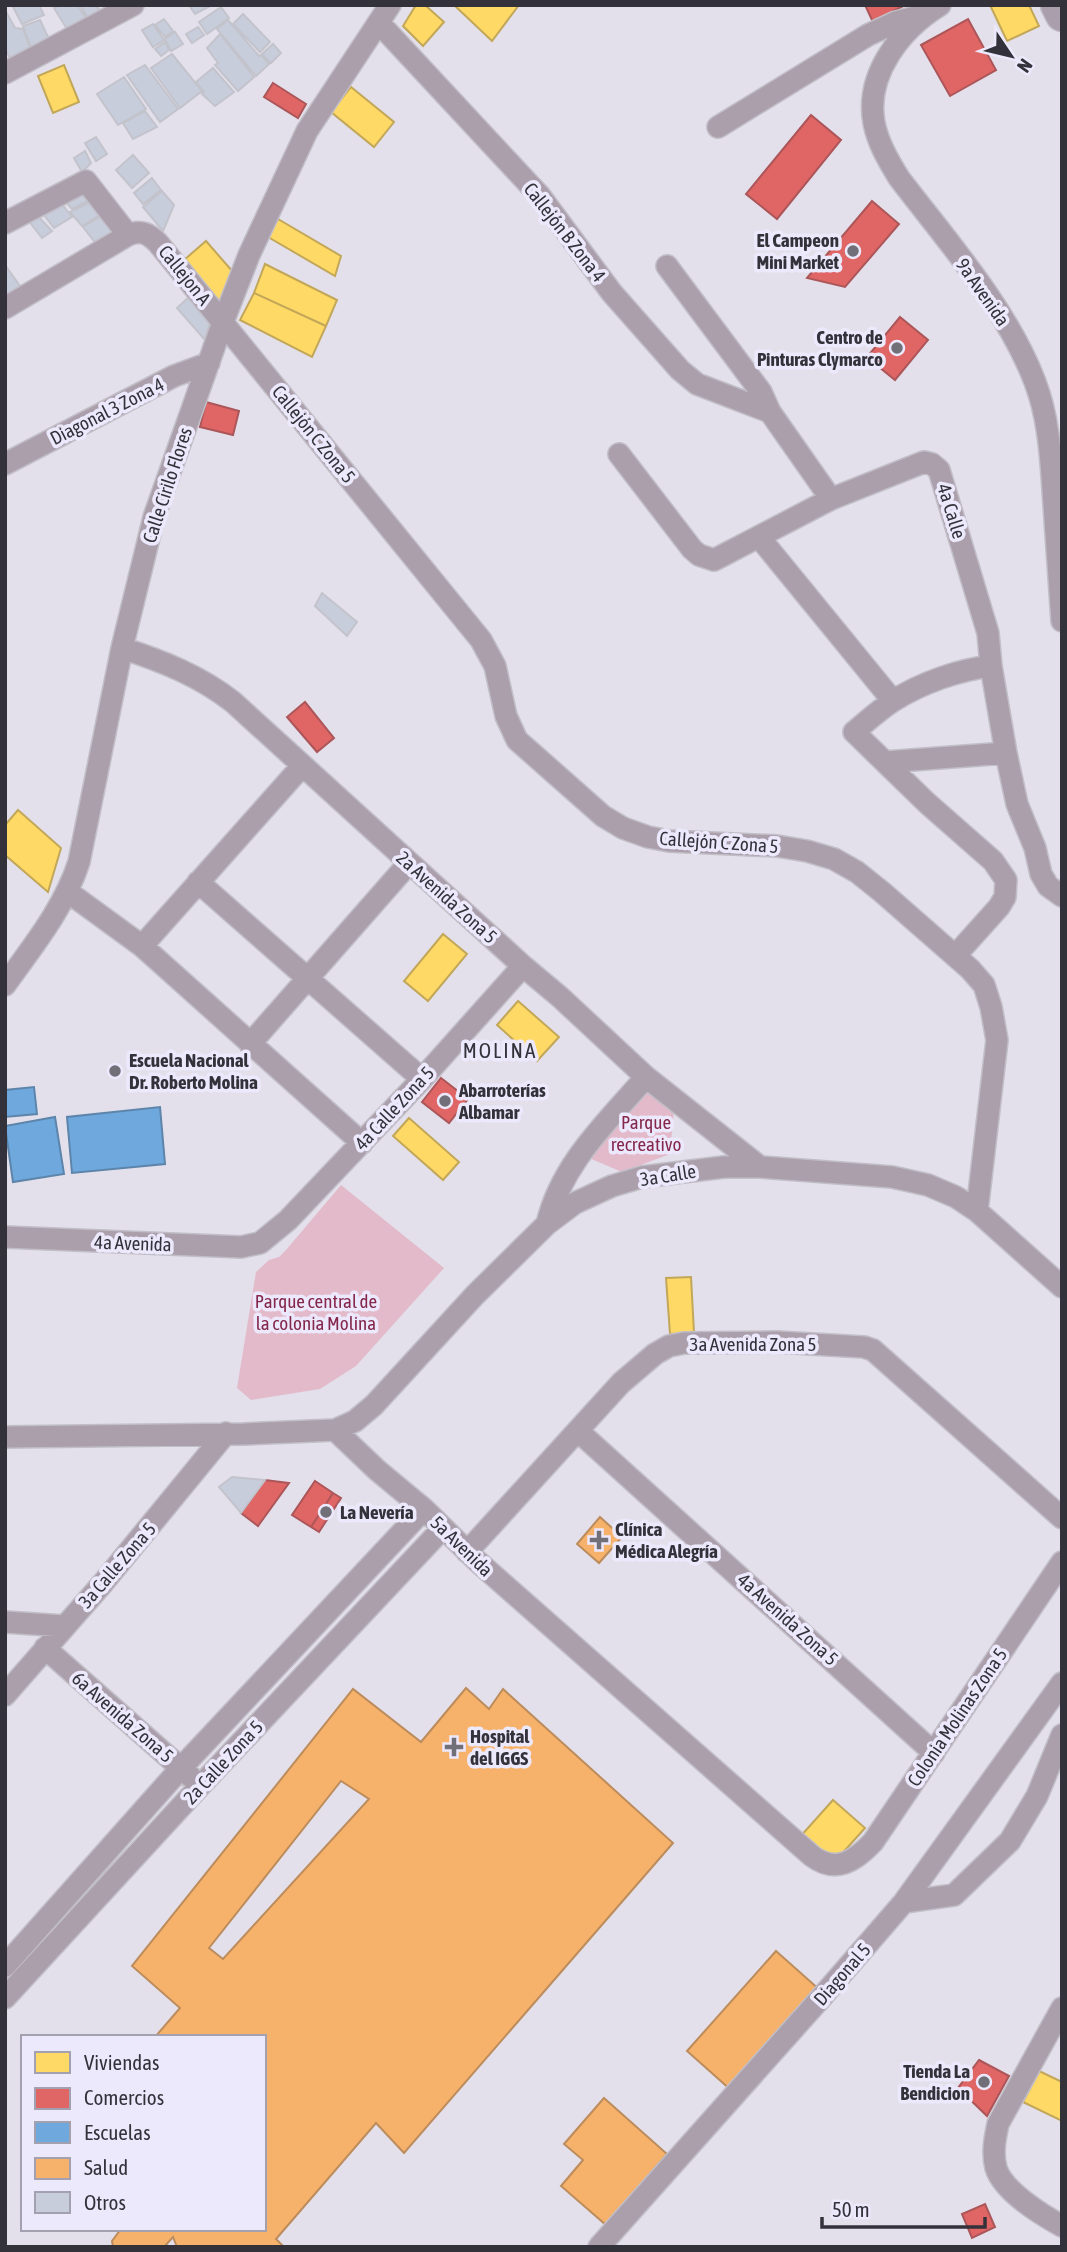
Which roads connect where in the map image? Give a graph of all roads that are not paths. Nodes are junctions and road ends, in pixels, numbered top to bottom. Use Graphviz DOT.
graph roads {
  1 [pos="133,5"];
  2 [pos="1057,5"];
  3 [pos="932,10"];
  4 [pos="384,14"];
  5 [pos="1062,15"];
  6 [pos="5,73"];
  7 [pos="718,127"];
  8 [pos="5,223"];
  9 [pos="136,234"];
  10 [pos="667,266"];
  11 [pos="5,308"];
  12 [pos="223,322"];
  13 [pos="209,363"];
  14 [pos="770,412"];
  15 [pos="619,454"];
  16 [pos="5,464"];
  17 [pos="831,499"];
  18 [pos="758,537"];
  19 [pos="1062,621"];
  20 [pos="122,648"];
  21 [pos="991,666"];
  22 [pos="893,701"];
  23 [pos="1006,753"];
  24 [pos="885,762"];
  25 [pos="302,766"];
  26 [pos="409,863"];
  27 [pos="198,883"];
  28 [pos="68,891"];
  29 [pos="1062,896"];
  30 [pos="142,946"];
  31 [pos="954,956"];
  32 [pos="523,966"];
  33 [pos="307,979"];
  34 [pos="5,985"];
  35 [pos="250,1044"];
  36 [pos="646,1077"];
  37 [pos="422,1079"];
  38 [pos="362,1143"];
  39 [pos="760,1167"];
  40 [pos="977,1211"];
  41 [pos="547,1224"];
  42 [pos="5,1237"];
  43 [pos="260,1243"];
  44 [pos="1062,1287"];
  45 [pos="335,1430"];
  46 [pos="578,1431"];
  47 [pos="226,1433"];
  48 [pos="5,1437"];
  49 [pos="424,1509"];
  50 [pos="1062,1517"];
  51 [pos="443,1528"];
  52 [pos="467,1552"];
  53 [pos="1062,1562"];
  54 [pos="5,1622"];
  55 [pos="64,1626"];
  56 [pos="46,1648"];
  57 [pos="1062,1684"];
  58 [pos="5,1695"];
  59 [pos="1062,1735"];
  60 [pos="934,1753"];
  61 [pos="181,1768"];
  62 [pos="200,1786"];
  63 [pos="844,1863"];
  64 [pos="904,1902"];
  65 [pos="5,1966"];
  66 [pos="5,1998"];
  67 [pos="1062,2008"];
  68 [pos="1062,2226"];
  69 [pos="600,2247"];
  1 -- 6 [label="street"];
  2 -- 5 [label="street"];
  3 -- 7 [label="street"];
  3 -- 19 [label="street, 9a Avenida"];
  4 -- 12 [label="street, Calle Cirilo Flores"];
  4 -- 14 [label="street, Callejón B Zona 4"];
  8 -- 9 [label="street, Callejon A"];
  9 -- 11 [label="street"];
  9 -- 12 [label="street, Callejon A"];
  10 -- 14 [label="street"];
  12 -- 13 [label="street, Calle Cirilo Flores"];
  12 -- 31 [label="street, Callejón C Zona 5"];
  13 -- 16 [label="street, Diagonal 3 Zona 4"];
  13 -- 20 [label="street, Calle Cirilo Flores"];
  14 -- 17 [label="street"];
  15 -- 18 [label="street, 4a Calle"];
  17 -- 18 [label="street, 4a Calle"];
  17 -- 21 [label="street, 4a Calle"];
  18 -- 22 [label="street"];
  20 -- 25 [label="street, 2a Avenida Zona 5"];
  20 -- 28 [label="street, Calle Cirilo Flores"];
  21 -- 22 [label="street"];
  21 -- 23 [label="street, 4a Calle"];
  22 -- 24 [label="street"];
  23 -- 24 [label="street"];
  23 -- 29 [label="street, 4a Calle"];
  24 -- 31 [label="street"];
  25 -- 26 [label="street, 2a Avenida Zona 5"];
  25 -- 27 [label="street"];
  26 -- 32 [label="street, 2a Avenida Zona 5"];
  26 -- 33 [label="street"];
  27 -- 30 [label="street"];
  27 -- 33 [label="street"];
  28 -- 30 [label="street"];
  28 -- 34 [label="street, Calle Cirilo Flores"];
  30 -- 35 [label="street"];
  31 -- 40 [label="street, Callejón C Zona 5"];
  32 -- 36 [label="street, 2a Avenida Zona 5"];
  32 -- 37 [label="street, 4a Calle Zona 5"];
  33 -- 35 [label="street"];
  33 -- 37 [label="street"];
  35 -- 38 [label="street"];
  36 -- 39 [label="street, 2a Avenida Zona 5"];
  36 -- 41 [label="street"];
  37 -- 38 [label="street, 4a Calle Zona 5"];
  38 -- 43 [label="street, 4a Calle Zona 5"];
  39 -- 40 [label="street, 3a Calle"];
  39 -- 41 [label="street, 3a Calle"];
  40 -- 44 [label="street, 3a Calle"];
  41 -- 45 [label="street, 3a Calle"];
  42 -- 43 [label="street, 4a Avenida"];
  45 -- 47 [label="street"];
  45 -- 49 [label="street, 5a Avenida"];
  46 -- 50 [label="street, 3a Avenida Zona 5"];
  46 -- 52 [label="street, 3a Avenida Zona 5"];
  46 -- 60 [label="street, 4a Avenida Zona 5"];
  47 -- 48 [label="street"];
  47 -- 55 [label="street, 3a Calle Zona 5"];
  49 -- 51 [label="street, 5a Avenida"];
  49 -- 61 [label="street, 2a Calle Zona 5"];
  51 -- 52 [label="street, 5a Avenida"];
  51 -- 62 [label="street, 2a Calle Zona 5"];
  52 -- 63 [label="street, 5a Avenida"];
  53 -- 60 [label="street, Colonia Molinas Zona 5"];
  54 -- 55 [label="street"];
  55 -- 56 [label="street, 3a Calle Zona 5"];
  56 -- 58 [label="street, 3a Calle Zona 5"];
  56 -- 61 [label="street, 6a Avenida Zona 5"];
  57 -- 64 [label="street, Diagonal 5"];
  59 -- 64 [label="street"];
  60 -- 63 [label="street, Colonia Molinas Zona 5"];
  61 -- 62 [label="street, 6a Avenida Zona 5"];
  61 -- 65 [label="street, 2a Calle Zona 5"];
  62 -- 66 [label="street, 2a Calle Zona 5"];
  64 -- 69 [label="street, Diagonal 5"];
  67 -- 68 [label="street"];
}
